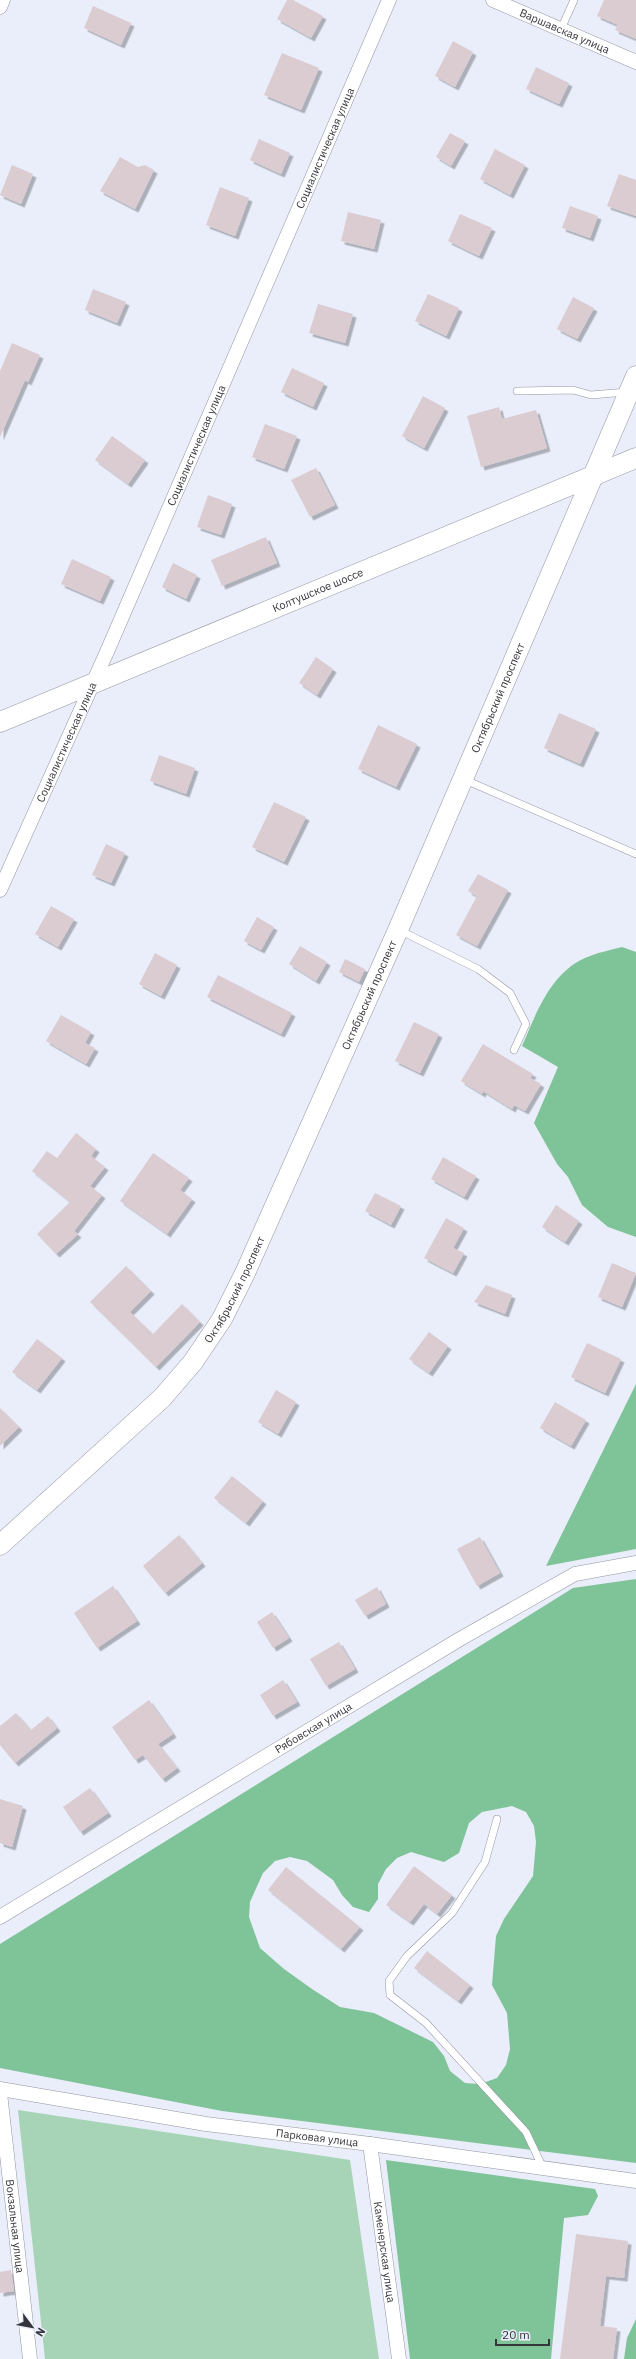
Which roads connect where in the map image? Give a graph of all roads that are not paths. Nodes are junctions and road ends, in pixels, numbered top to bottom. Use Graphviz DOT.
graph roads {
  1 [pos="3,0"];
  2 [pos="389,0"];
  3 [pos="493,0"];
  4 [pos="574,0"];
  5 [pos="0,7"];
  6 [pos="561,29"];
  7 [pos="636,62"];
  8 [pos="633,384"];
  9 [pos="517,391"];
  10 [pos="636,458"];
  11 [pos="594,476"];
  12 [pos="93,684"];
  13 [pos="0,722"];
  14 [pos="463,779"];
  15 [pos="636,854"];
  16 [pos="0,890"];
  17 [pos="398,930"];
  18 [pos="514,1050"];
  19 [pos="0,1545"];
  20 [pos="636,1562"];
  21 [pos="497,1819"];
  22 [pos="0,1917"];
  23 [pos="0,2090"];
  24 [pos="0,2093"];
  25 [pos="370,2144"];
  26 [pos="543,2168"];
  27 [pos="636,2181"];
  28 [pos="30,2359"];
  29 [pos="399,2359"];
  1 -- 5 [label="street"];
  2 -- 12 [label="street, Социалистическая улица"];
  3 -- 6 [label="street, Варшавская улица"];
  4 -- 6 [label="lane"];
  6 -- 7 [label="street, Варшавская улица"];
  8 -- 9 [label="lane"];
  8 -- 11 [label="street, Октябрьский проспект"];
  10 -- 11 [label="street, Колтушское шоссе"];
  11 -- 12 [label="street, Колтушское шоссе"];
  11 -- 14 [label="street, Октябрьский проспект"];
  12 -- 13 [label="street, Колтушское шоссе"];
  12 -- 16 [label="street, Социалистическая улица"];
  14 -- 15 [label="lane"];
  14 -- 17 [label="street, Октябрьский проспект"];
  17 -- 18 [label="lane"];
  17 -- 19 [label="street, Октябрьский проспект"];
  20 -- 22 [label="street, Рябовская улица"];
  21 -- 26 [label="lane"];
  23 -- 25 [label="street, Парковая улица"];
  24 -- 28 [label="street, Вокзальная улица"];
  25 -- 26 [label="street, Парковая улица"];
  25 -- 29 [label="street, Каменерская улица"];
  26 -- 27 [label="street, Парковая улица"];
}
